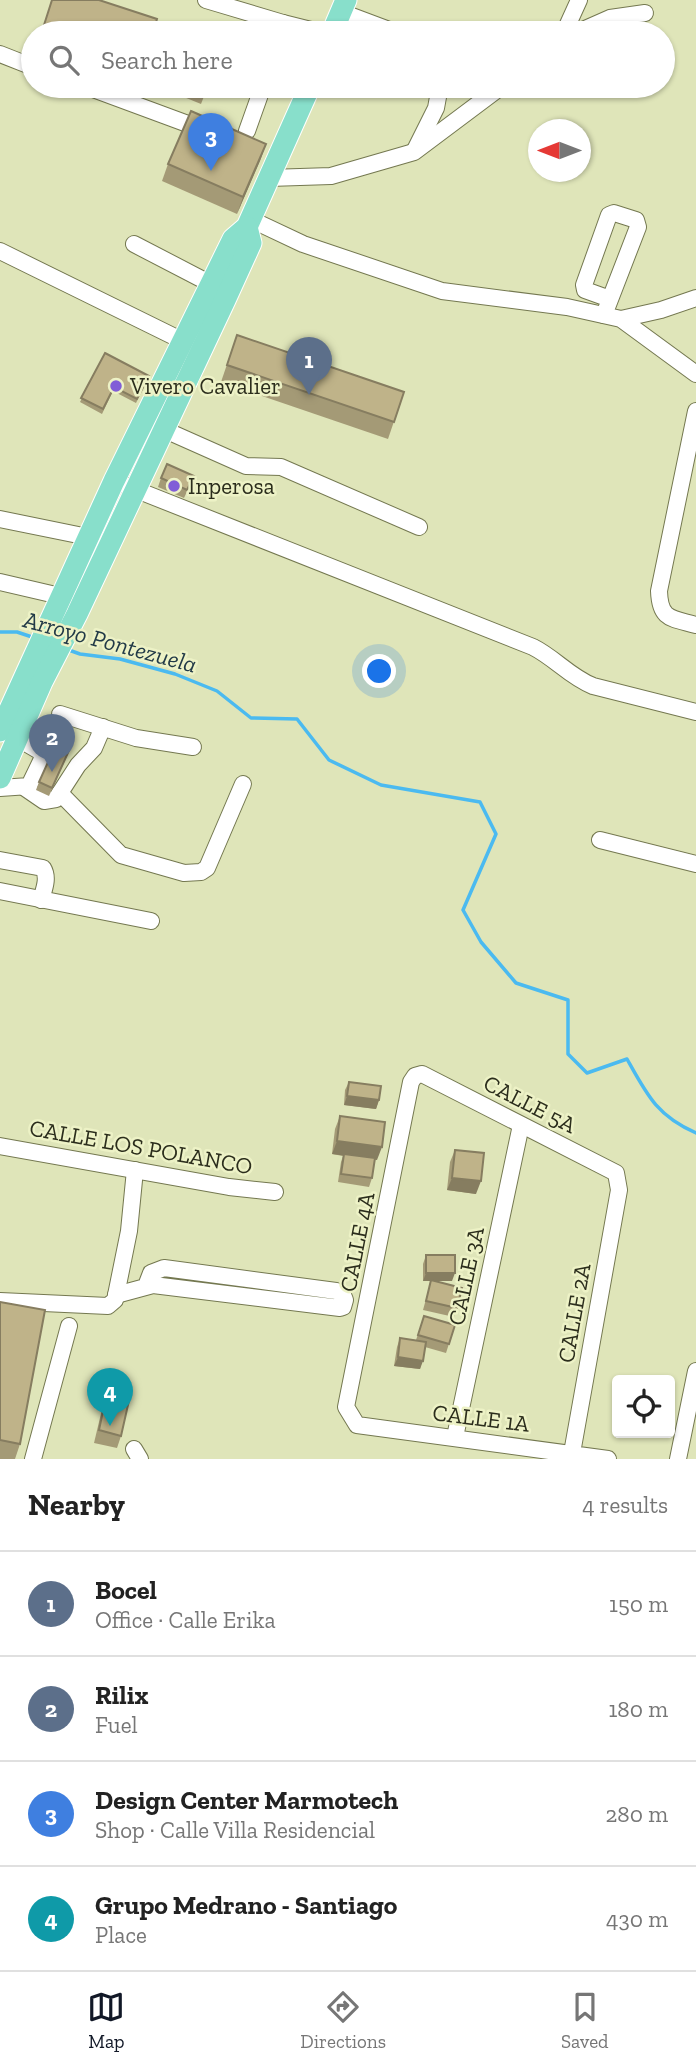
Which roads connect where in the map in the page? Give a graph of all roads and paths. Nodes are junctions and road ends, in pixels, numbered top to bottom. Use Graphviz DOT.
graph roads {
  1 [pos="206,0"];
  2 [pos="579,0"];
  3 [pos="344,6"];
  4 [pos="645,13"];
  5 [pos="262,21"];
  6 [pos="373,21"];
  7 [pos="569,21"];
  8 [pos="603,21"];
  9 [pos="0,54"];
  10 [pos="21,62"];
  11 [pos="117,98"];
  12 [pos="262,98"];
  13 [pos="299,98"];
  14 [pos="438,98"];
  15 [pos="486,98"];
  16 [pos="214,134"];
  17 [pos="257,146"];
  18 [pos="414,152"];
  19 [pos="269,178"];
  20 [pos="248,223"];
  21 [pos="134,244"];
  22 [pos="0,251"];
  23 [pos="211,284"];
  24 [pos="696,298"];
  25 [pos="610,299"];
  26 [pos="604,315"];
  27 [pos="621,319"];
  28 [pos="183,341"];
  29 [pos="696,373"];
  30 [pos="696,411"];
  31 [pos="165,430"];
  32 [pos="114,481"];
  33 [pos="134,490"];
  34 [pos="0,519"];
  35 [pos="419,527"];
  36 [pos="88,537"];
  37 [pos="0,582"];
  38 [pos="58,601"];
  39 [pos="696,625"];
  40 [pos="33,679"];
  41 [pos="696,712"];
  42 [pos="60,714"];
  43 [pos="103,727"];
  44 [pos="9,735"];
  45 [pos="194,747"];
  46 [pos="0,778"];
  47 [pos="243,785"];
  48 [pos="25,788"];
  49 [pos="0,789"];
  50 [pos="60,793"];
  51 [pos="600,840"];
  52 [pos="0,860"];
  53 [pos="696,864"];
  54 [pos="0,891"];
  55 [pos="41,900"];
  56 [pos="151,921"];
  57 [pos="415,1076"];
  58 [pos="521,1125"];
  59 [pos="0,1146"];
  60 [pos="135,1170"];
  61 [pos="618,1182"];
  62 [pos="275,1192"];
  63 [pos="146,1286"];
  64 [pos="116,1295"];
  65 [pos="0,1301"];
  66 [pos="69,1326"];
  67 [pos="696,1371"];
  68 [pos="352,1417"];
  69 [pos="455,1437"];
  70 [pos="572,1453"];
  71 [pos="33,1459"];
  72 [pos="608,1459"];
  73 [pos="678,1459"];
  1 -- 5 [label="street"];
  2 -- 7 [label="street"];
  3 -- 6 [label="street"];
  4 -- 8 [label="street"];
  9 -- 10 [label="street"];
  11 -- 16 [label="street"];
  12 -- 17 [label="street"];
  13 -- 17 [label="main road"];
  14 -- 18 [label="street"];
  15 -- 18 [label="street"];
  17 -- 19 [label="main road"];
  18 -- 19 [label="street"];
  19 -- 20 [label="main road"];
  20 -- 23 [label="main road"];
  20 -- 26 [label="street"];
  20 -- 31 [label="main road"];
  21 -- 23 [label="street"];
  22 -- 28 [label="street"];
  23 -- 28 [label="main road"];
  24 -- 27 [label="street"];
  25 -- 25 [label="street"];
  25 -- 26 [label="street"];
  26 -- 27 [label="street"];
  27 -- 29 [label="street"];
  28 -- 32 [label="main road"];
  30 -- 39 [label="street"];
  31 -- 33 [label="main road"];
  31 -- 35 [label="street"];
  32 -- 33 [label="street"];
  32 -- 36 [label="main road"];
  33 -- 40 [label="main road"];
  33 -- 41 [label="street"];
  34 -- 36 [label="street"];
  36 -- 38 [label="main road"];
  37 -- 38 [label="street"];
  38 -- 40 [label="main road"];
  40 -- 44 [label="main road"];
  42 -- 43 [label="street"];
  43 -- 45 [label="street"];
  43 -- 50 [label="street"];
  44 -- 46 [label="main road"];
  44 -- 48 [label="street"];
  47 -- 50 [label="street"];
  48 -- 49 [label="street"];
  48 -- 50 [label="street"];
  51 -- 53 [label="street"];
  52 -- 55 [label="street"];
  54 -- 55 [label="street"];
  55 -- 56 [label="street"];
  57 -- 58 [label="street, CALLE 5A"];
  57 -- 68 [label="street, CALLE 4A"];
  58 -- 61 [label="street, CALLE 5A"];
  58 -- 69 [label="street, CALLE 3A"];
  59 -- 60 [label="street, CALLE LOS POLANCO"];
  60 -- 62 [label="street, CALLE LOS POLANCO"];
  60 -- 64 [label="street"];
  61 -- 70 [label="street, CALLE 2A"];
  63 -- 63 [label="street"];
  63 -- 64 [label="street"];
  64 -- 65 [label="street"];
  66 -- 71 [label="street"];
  67 -- 73 [label="street"];
  68 -- 69 [label="street, CALLE 1A"];
  69 -- 70 [label="street, CALLE 1A"];
  70 -- 72 [label="street, CALLE 1A"];
}
